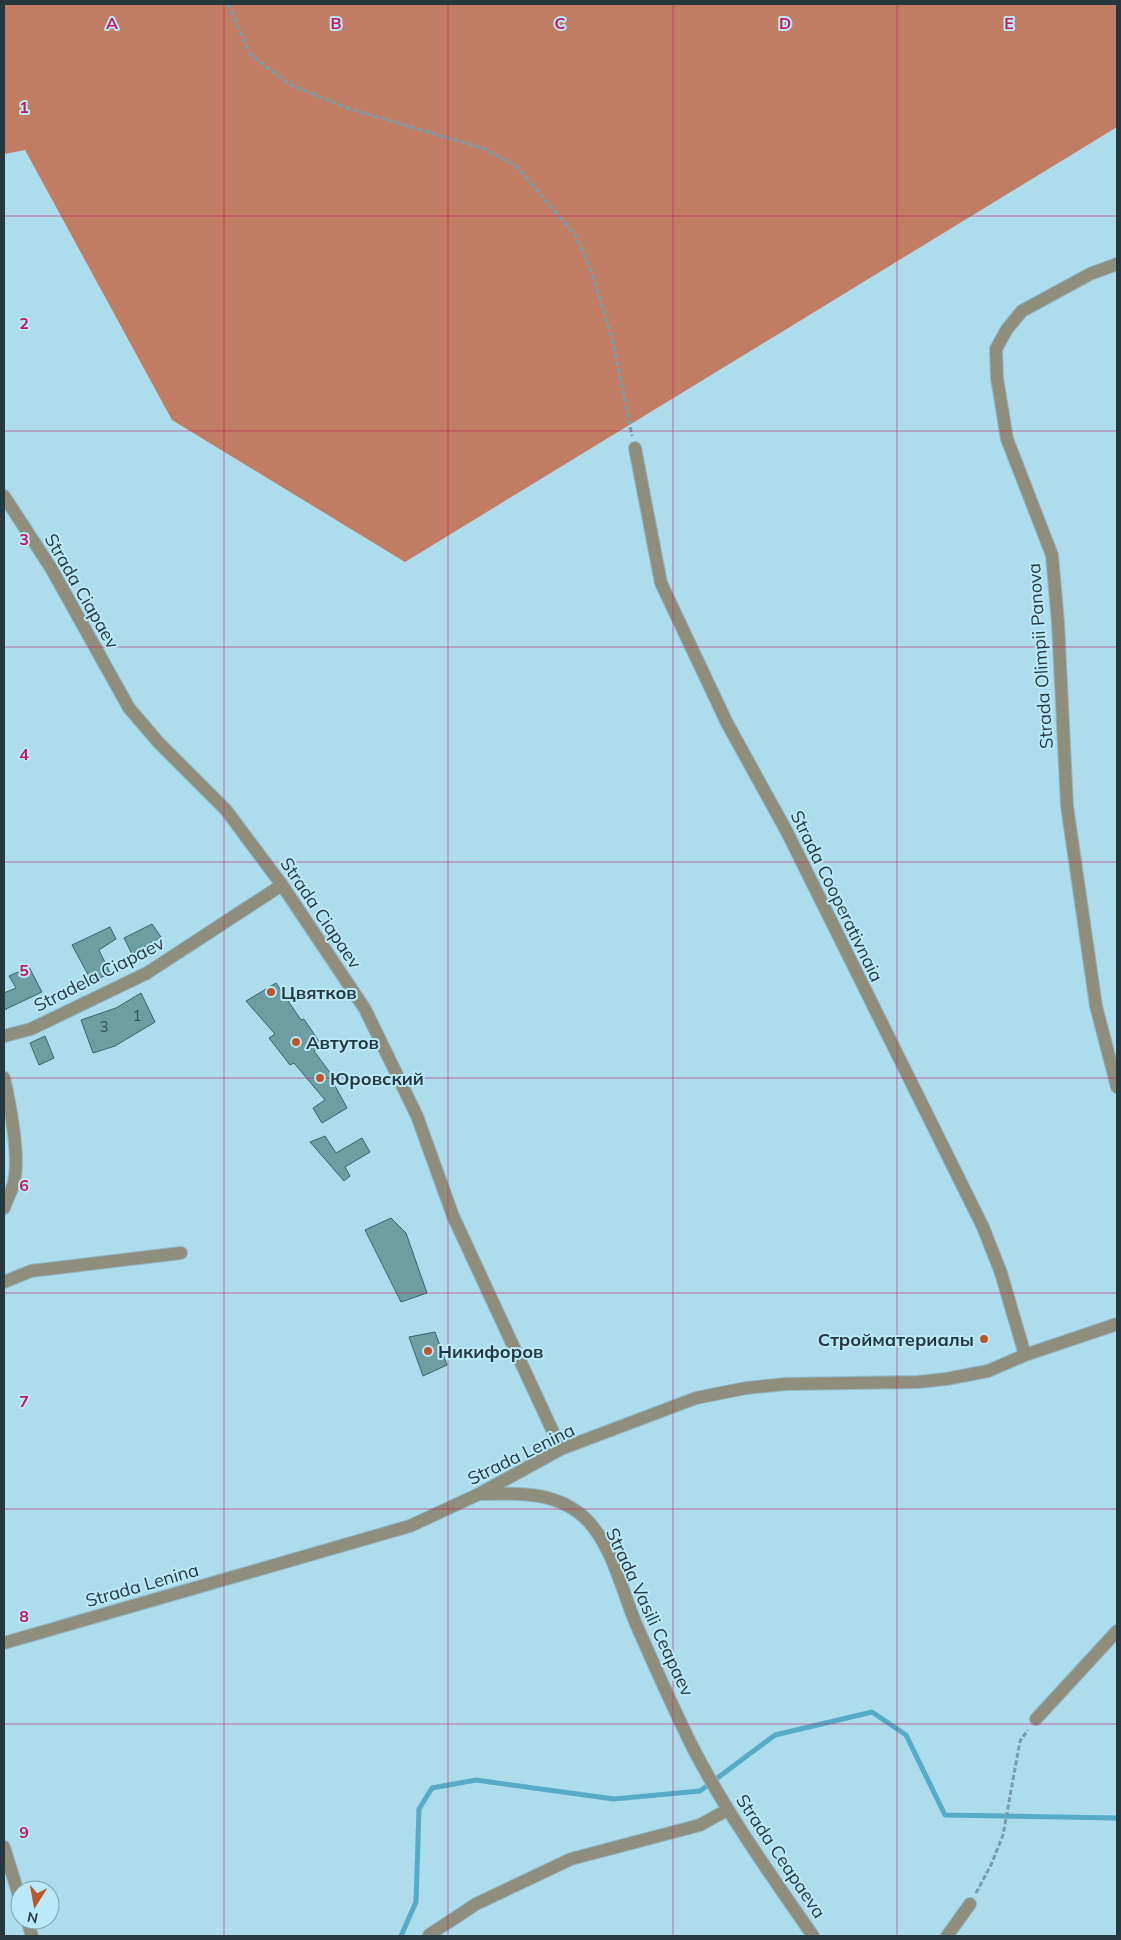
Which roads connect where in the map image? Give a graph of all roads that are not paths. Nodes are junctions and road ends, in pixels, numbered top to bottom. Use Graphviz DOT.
graph roads {
  1 [pos="1117,264"];
  2 [pos="635,448"];
  3 [pos="4,496"];
  4 [pos="282,885"];
  5 [pos="4,1036"];
  6 [pos="4,1078"];
  7 [pos="1117,1087"];
  8 [pos="4,1208"];
  9 [pos="181,1253"];
  10 [pos="4,1282"];
  11 [pos="1117,1324"];
  12 [pos="1025,1355"];
  13 [pos="561,1449"];
  14 [pos="479,1494"];
  15 [pos="1117,1631"];
  16 [pos="4,1643"];
  17 [pos="1036,1719"];
  18 [pos="719,1795"];
  19 [pos="727,1810"];
  20 [pos="4,1847"];
  21 [pos="14,1880"];
  22 [pos="970,1904"];
  23 [pos="429,1935"];
  24 [pos="813,1936"];
  25 [pos="947,1936"];
  1 -- 7 [label="street, Strada Olimpii Panova"];
  2 -- 12 [label="street, Strada Cooperativnaia"];
  3 -- 4 [label="street, Strada Ciapaev"];
  4 -- 5 [label="street, Stradela Ciapaev"];
  4 -- 13 [label="street, Strada Ciapaev"];
  6 -- 8 [label="street"];
  9 -- 10 [label="street"];
  11 -- 12 [label="street, Strada Lenina"];
  12 -- 13 [label="street, Strada Lenina"];
  13 -- 14 [label="street, Strada Lenina"];
  14 -- 16 [label="street, Strada Lenina"];
  14 -- 18 [label="street, Strada Vasili Ceapaev"];
  15 -- 17 [label="street"];
  18 -- 19 [label="street, Strada Ceapaeva"];
  19 -- 23 [label="street"];
  19 -- 24 [label="street, Strada Ceapaeva"];
  20 -- 21 [label="street"];
  22 -- 25 [label="street"];
}
